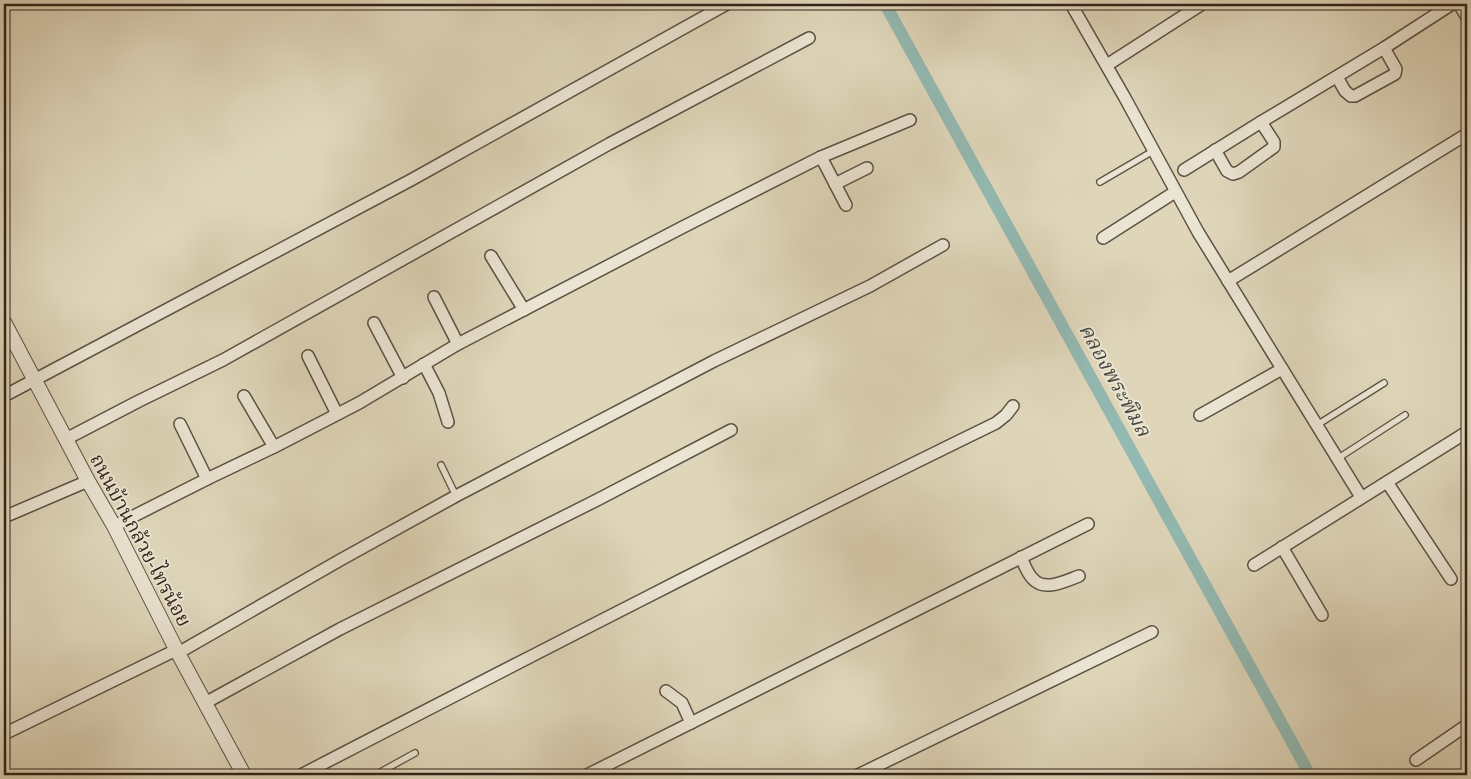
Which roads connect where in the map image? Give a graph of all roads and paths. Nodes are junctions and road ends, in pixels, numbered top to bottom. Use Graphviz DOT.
graph roads {
  1 [pos="727,4"];
  2 [pos="1071,4"];
  3 [pos="1202,4"];
  4 [pos="1452,4"];
  5 [pos="1459,4"];
  6 [pos="1467,17"];
  7 [pos="809,38"];
  8 [pos="1384,48"];
  9 [pos="1107,65"];
  10 [pos="1337,77"];
  11 [pos="910,120"];
  12 [pos="1261,122"];
  13 [pos="1467,134"];
  14 [pos="1215,150"];
  15 [pos="1153,151"];
  16 [pos="821,157"];
  17 [pos="868,168"];
  18 [pos="1184,170"];
  19 [pos="1100,182"];
  20 [pos="835,184"];
  21 [pos="1175,192"];
  22 [pos="846,204"];
  23 [pos="1103,238"];
  24 [pos="943,245"];
  25 [pos="491,256"];
  26 [pos="1228,282"];
  27 [pos="434,297"];
  28 [pos="524,310"];
  29 [pos="4,322"];
  30 [pos="374,324"];
  31 [pos="458,344"];
  32 [pos="308,356"];
  33 [pos="424,364"];
  34 [pos="1282,369"];
  35 [pos="403,378"];
  36 [pos="35,380"];
  37 [pos="1384,383"];
  38 [pos="4,396"];
  39 [pos="244,396"];
  40 [pos="1013,406"];
  41 [pos="337,414"];
  42 [pos="1405,414"];
  43 [pos="1200,415"];
  44 [pos="448,422"];
  45 [pos="180,424"];
  46 [pos="1317,425"];
  47 [pos="731,430"];
  48 [pos="1467,432"];
  49 [pos="66,439"];
  50 [pos="274,448"];
  51 [pos="1338,459"];
  52 [pos="441,465"];
  53 [pos="207,479"];
  54 [pos="88,481"];
  55 [pos="1387,482"];
  56 [pos="456,496"];
  57 [pos="1361,497"];
  58 [pos="4,517"];
  59 [pos="1088,524"];
  60 [pos="114,526"];
  61 [pos="1282,547"];
  62 [pos="1021,557"];
  63 [pos="1254,564"];
  64 [pos="1079,576"];
  65 [pos="1451,579"];
  66 [pos="1322,615"];
  67 [pos="1152,632"];
  68 [pos="177,652"];
  69 [pos="666,691"];
  70 [pos="205,703"];
  71 [pos="692,723"];
  72 [pos="1467,726"];
  73 [pos="4,734"];
  74 [pos="415,753"];
  75 [pos="1416,760"];
  76 [pos="244,775"];
  77 [pos="300,775"];
  78 [pos="375,775"];
  79 [pos="587,775"];
  80 [pos="858,775"];
  1 -- 36 [label="street"];
  2 -- 9 [label="street"];
  3 -- 9 [label="street"];
  4 -- 8 [label="street"];
  5 -- 6 [label="street"];
  7 -- 49 [label="street"];
  8 -- 10 [label="street"];
  8 -- 10 [label="street"];
  9 -- 15 [label="street"];
  10 -- 12 [label="street"];
  11 -- 16 [label="street"];
  12 -- 14 [label="street"];
  12 -- 14 [label="street"];
  13 -- 26 [label="street"];
  14 -- 18 [label="street"];
  15 -- 19 [label="lane"];
  15 -- 21 [label="street"];
  16 -- 20 [label="street"];
  16 -- 28 [label="street"];
  17 -- 20 [label="street"];
  20 -- 22 [label="street"];
  21 -- 23 [label="street"];
  21 -- 26 [label="street"];
  24 -- 56 [label="street"];
  25 -- 28 [label="street"];
  26 -- 34 [label="street"];
  27 -- 31 [label="street"];
  28 -- 31 [label="street"];
  29 -- 36 [label="street, ถนนบ้านกล้วย-ไทรน้อย"];
  30 -- 35 [label="street"];
  31 -- 33 [label="street"];
  32 -- 41 [label="street"];
  33 -- 35 [label="street"];
  33 -- 44 [label="street"];
  34 -- 43 [label="street"];
  34 -- 46 [label="street"];
  35 -- 41 [label="street"];
  36 -- 38 [label="street"];
  36 -- 49 [label="street, ถนนบ้านกล้วย-ไทรน้อย"];
  37 -- 46 [label="lane"];
  39 -- 50 [label="street"];
  40 -- 77 [label="street"];
  41 -- 50 [label="street"];
  42 -- 51 [label="lane"];
  45 -- 53 [label="street"];
  46 -- 51 [label="street"];
  47 -- 70 [label="street"];
  48 -- 55 [label="street"];
  49 -- 54 [label="street, ถนนบ้านกล้วย-ไทรน้อย"];
  50 -- 53 [label="street"];
  51 -- 57 [label="street"];
  52 -- 56 [label="lane"];
  53 -- 60 [label="street"];
  54 -- 58 [label="street"];
  54 -- 60 [label="street, ถนนบ้านกล้วย-ไทรน้อย"];
  55 -- 57 [label="street"];
  55 -- 65 [label="street"];
  56 -- 68 [label="street"];
  57 -- 61 [label="street"];
  59 -- 62 [label="street"];
  60 -- 68 [label="street, ถนนบ้านกล้วย-ไทรน้อย"];
  61 -- 63 [label="street"];
  61 -- 66 [label="street"];
  62 -- 64 [label="street"];
  62 -- 71 [label="street"];
  67 -- 80 [label="street"];
  68 -- 70 [label="street, ถนนบ้านกล้วย-ไทรน้อย"];
  68 -- 73 [label="street"];
  69 -- 71 [label="street"];
  70 -- 76 [label="street, ถนนบ้านกล้วย-ไทรน้อย"];
  71 -- 79 [label="street"];
  72 -- 75 [label="street"];
  74 -- 78 [label="lane"];
}
